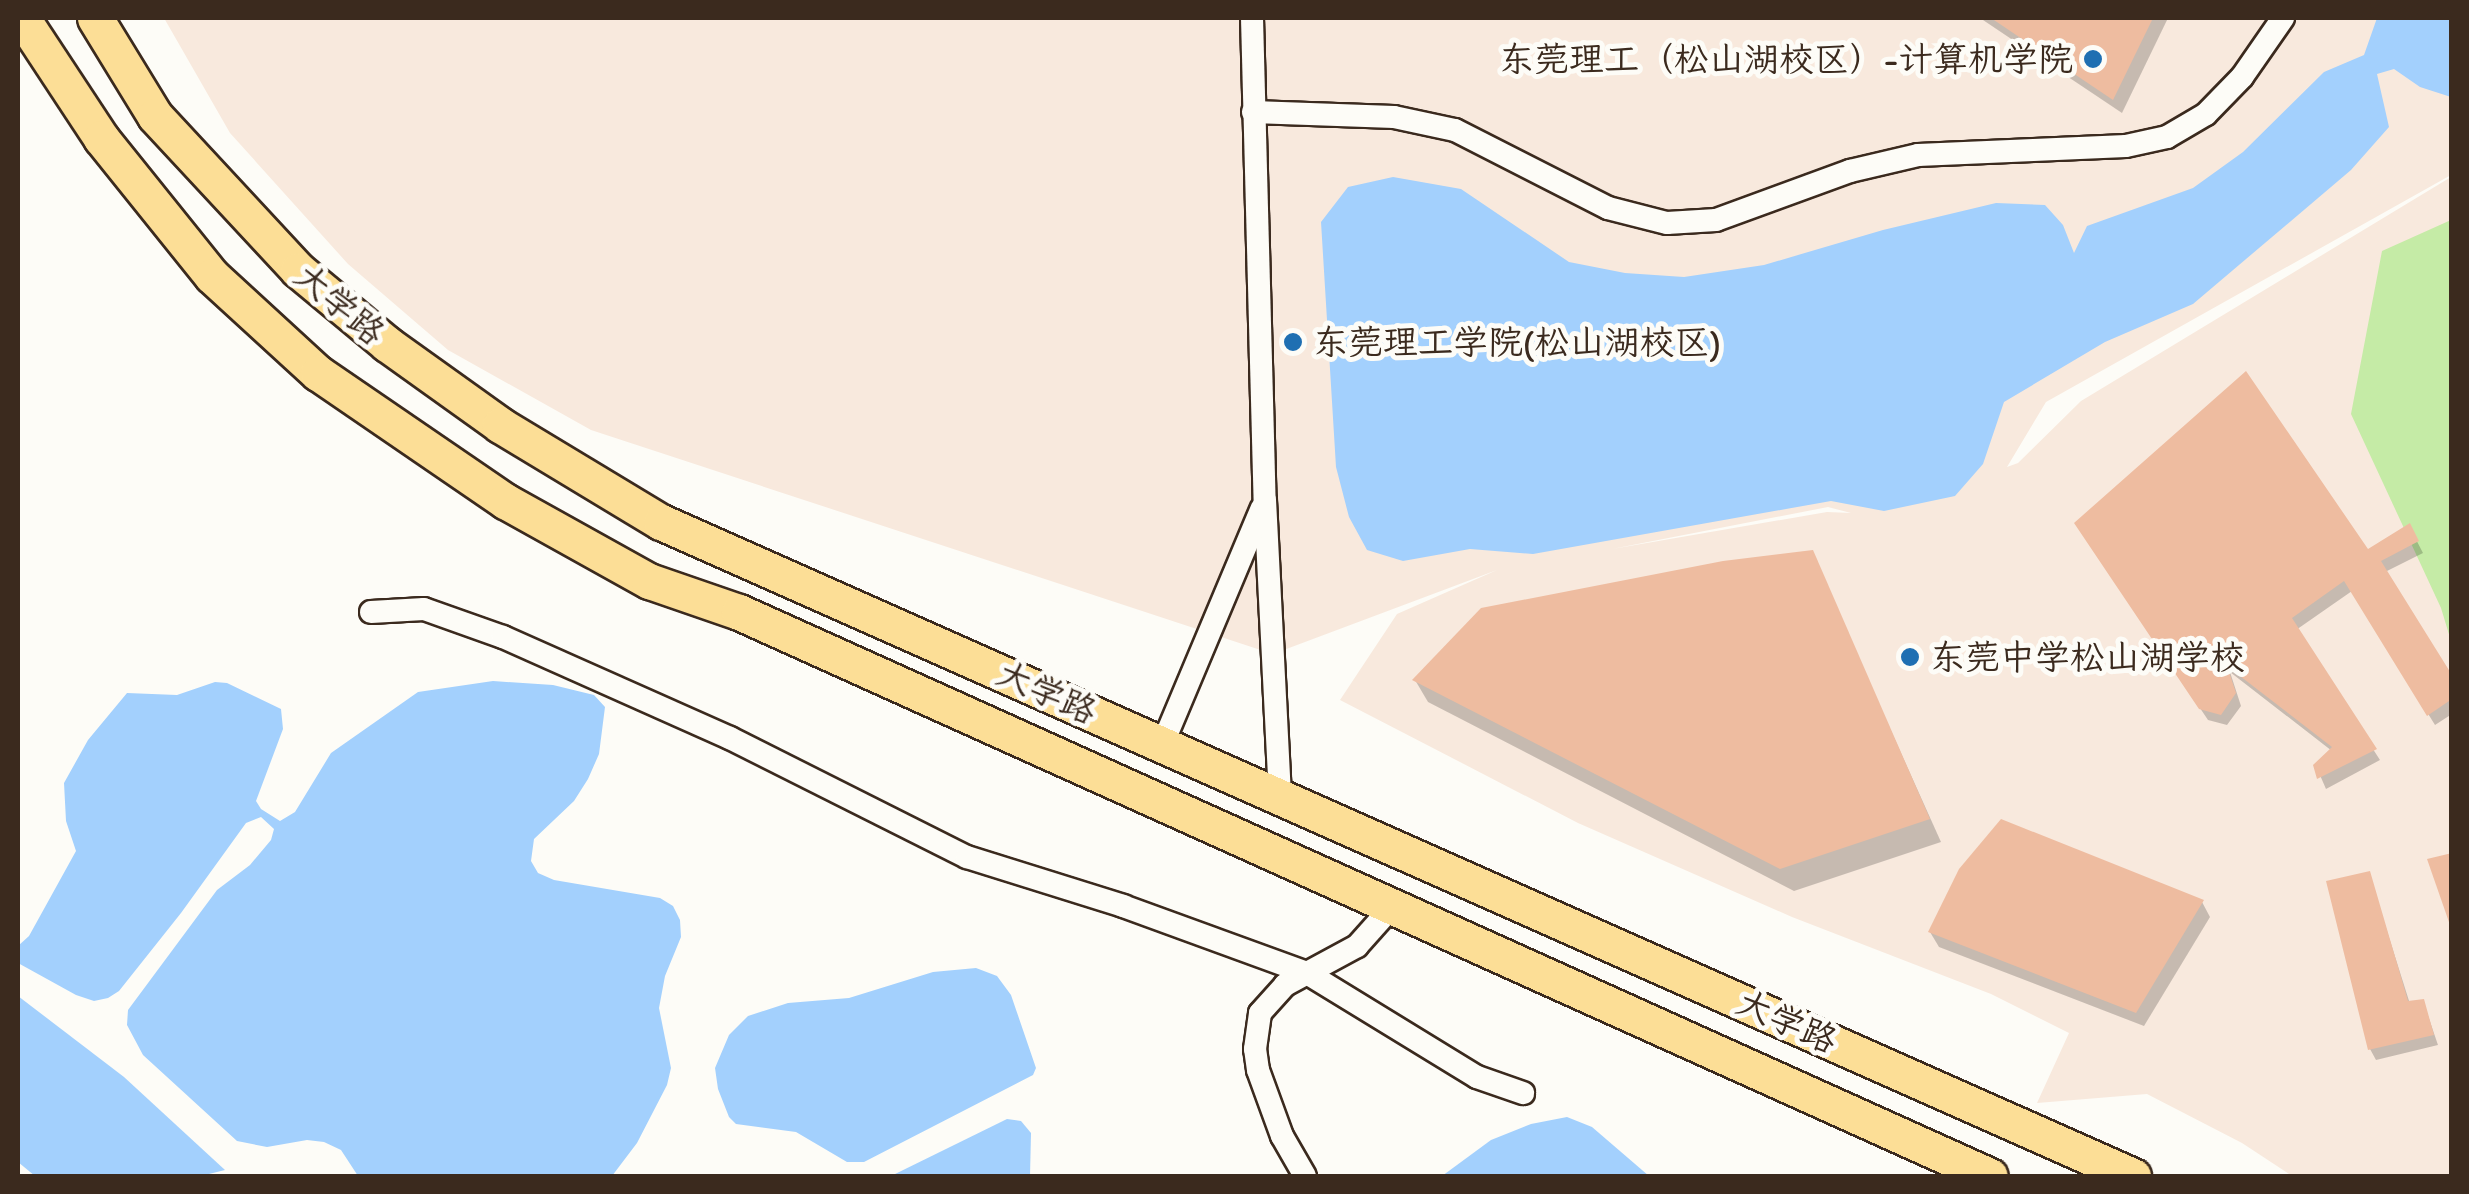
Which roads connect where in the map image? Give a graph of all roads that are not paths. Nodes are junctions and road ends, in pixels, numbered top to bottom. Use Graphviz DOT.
graph roads {
  1 [pos="22,18"];
  2 [pos="95,18"];
  3 [pos="1252,18"];
  4 [pos="2282,18"];
  5 [pos="1254,112"];
  6 [pos="1265,500"];
  7 [pos="371,612"];
  8 [pos="1162,743"];
  9 [pos="1280,795"];
  10 [pos="1390,909"];
  11 [pos="1307,974"];
  12 [pos="1523,1093"];
  13 [pos="1305,1176"];
  14 [pos="1990,1176"];
  15 [pos="2134,1176"];
  1 -- 10 [label="main road, 大学路"];
  2 -- 8 [label="main road, 大学路"];
  3 -- 5 [label="street"];
  4 -- 5 [label="street"];
  5 -- 6 [label="street"];
  6 -- 8 [label="street"];
  6 -- 9 [label="street"];
  7 -- 11 [label="street"];
  8 -- 9 [label="main road, 大学路"];
  9 -- 15 [label="main road, 大学路"];
  10 -- 11 [label="street"];
  10 -- 14 [label="main road, 大学路"];
  11 -- 12 [label="street"];
  11 -- 13 [label="street"];
}
